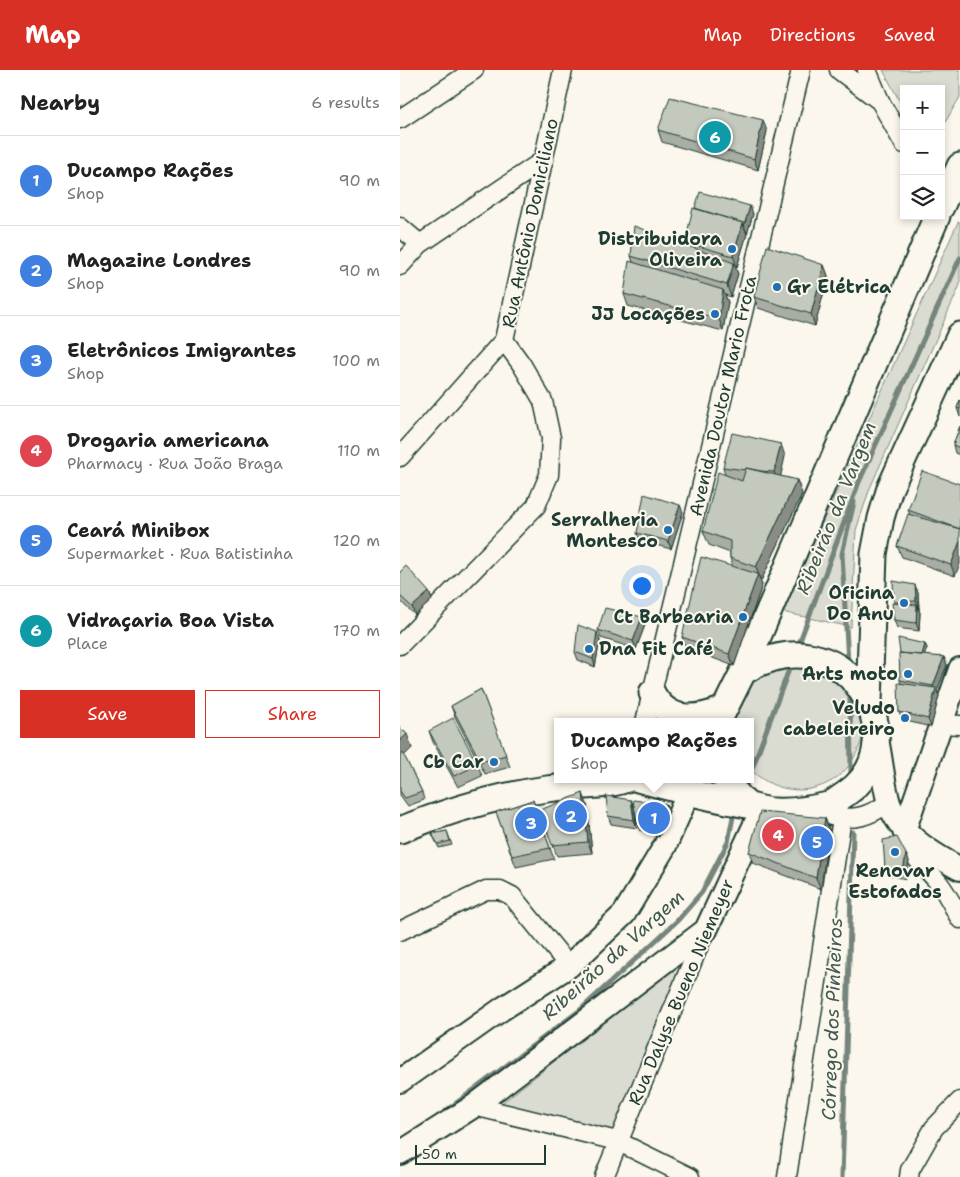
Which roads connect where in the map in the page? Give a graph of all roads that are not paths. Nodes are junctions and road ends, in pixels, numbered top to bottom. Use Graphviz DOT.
graph roads {
  1 [pos="474,70"];
  2 [pos="563,70"];
  3 [pos="801,70"];
  4 [pos="839,70"];
  5 [pos="867,70"];
  6 [pos="880,101"];
  7 [pos="400,119"];
  8 [pos="900,137"];
  9 [pos="544,160"];
  10 [pos="954,177"];
  11 [pos="945,198"];
  12 [pos="935,220"];
  13 [pos="400,227"];
  14 [pos="420,244"];
  15 [pos="400,266"];
  16 [pos="960,335"];
  17 [pos="504,340"];
  18 [pos="400,457"];
  19 [pos="400,645"];
  20 [pos="960,669"];
  21 [pos="743,672"];
  22 [pos="652,693"];
  23 [pos="869,703"];
  24 [pos="721,716"];
  25 [pos="646,718"];
  26 [pos="951,725"];
  27 [pos="876,732"];
  28 [pos="554,772"];
  29 [pos="617,783"];
  30 [pos="668,783"];
  31 [pos="729,783"];
  32 [pos="691,786"];
  33 [pos="889,803"];
  34 [pos="914,804"];
  35 [pos="761,808"];
  36 [pos="803,810"];
  37 [pos="400,815"];
  38 [pos="842,818"];
  39 [pos="400,830"];
  40 [pos="904,831"];
  41 [pos="960,869"];
  42 [pos="960,919"];
  43 [pos="706,930"];
  44 [pos="400,931"];
  45 [pos="569,966"];
  46 [pos="400,1081"];
  47 [pos="960,1101"];
  48 [pos="474,1106"];
  49 [pos="618,1141"];
  50 [pos="400,1153"];
  51 [pos="604,1177"];
  52 [pos="690,1177"];
  53 [pos="787,1177"];
  54 [pos="910,1177"];
  1 -- 7 [label="street"];
  2 -- 9 [label="street, Rua Antônio Domiciliano"];
  3 -- 22 [label="street, Avenida Doutor Mario Frota"];
  4 -- 6 [label="street"];
  5 -- 6 [label="street"];
  6 -- 8 [label="street"];
  9 -- 14 [label="street"];
  9 -- 17 [label="street, Rua Antônio Domiciliano"];
  10 -- 11 [label="main road"];
  12 -- 21 [label="main road"];
  13 -- 14 [label="street"];
  14 -- 15 [label="street"];
  16 -- 23 [label="main road"];
  17 -- 18 [label="street, Rua Antônio Domiciliano"];
  17 -- 19 [label="street"];
  20 -- 26 [label="street"];
  21 -- 23 [label="main road"];
  21 -- 24 [label="main road"];
  22 -- 24 [label="main road"];
  22 -- 25 [label="street, Avenida Doutor Mario Frota"];
  23 -- 27 [label="main road"];
  26 -- 34 [label="street"];
  27 -- 33 [label="street"];
  27 -- 36 [label="main road"];
  28 -- 37 [label="main road"];
  29 -- 39 [label="main road"];
  30 -- 32 [label="main road"];
  31 -- 35 [label="main road"];
  32 -- 35 [label="main road"];
  32 -- 45 [label="street"];
  33 -- 34 [label="street"];
  33 -- 38 [label="street"];
  33 -- 40 [label="street"];
  34 -- 40 [label="street"];
  35 -- 36 [label="main road"];
  35 -- 43 [label="street, Rua Dalyse Bueno Niemeyer"];
  36 -- 38 [label="street"];
  38 -- 53 [label="street"];
  40 -- 41 [label="street"];
  40 -- 42 [label="street"];
  43 -- 48 [label="street"];
  43 -- 49 [label="street, Rua Dalyse Bueno Niemeyer"];
  44 -- 45 [label="street"];
  45 -- 46 [label="street"];
  47 -- 54 [label="street"];
  48 -- 49 [label="street"];
  48 -- 50 [label="street"];
  49 -- 51 [label="street, Rua Dalyse Bueno Niemeyer"];
  49 -- 52 [label="street"];
}
